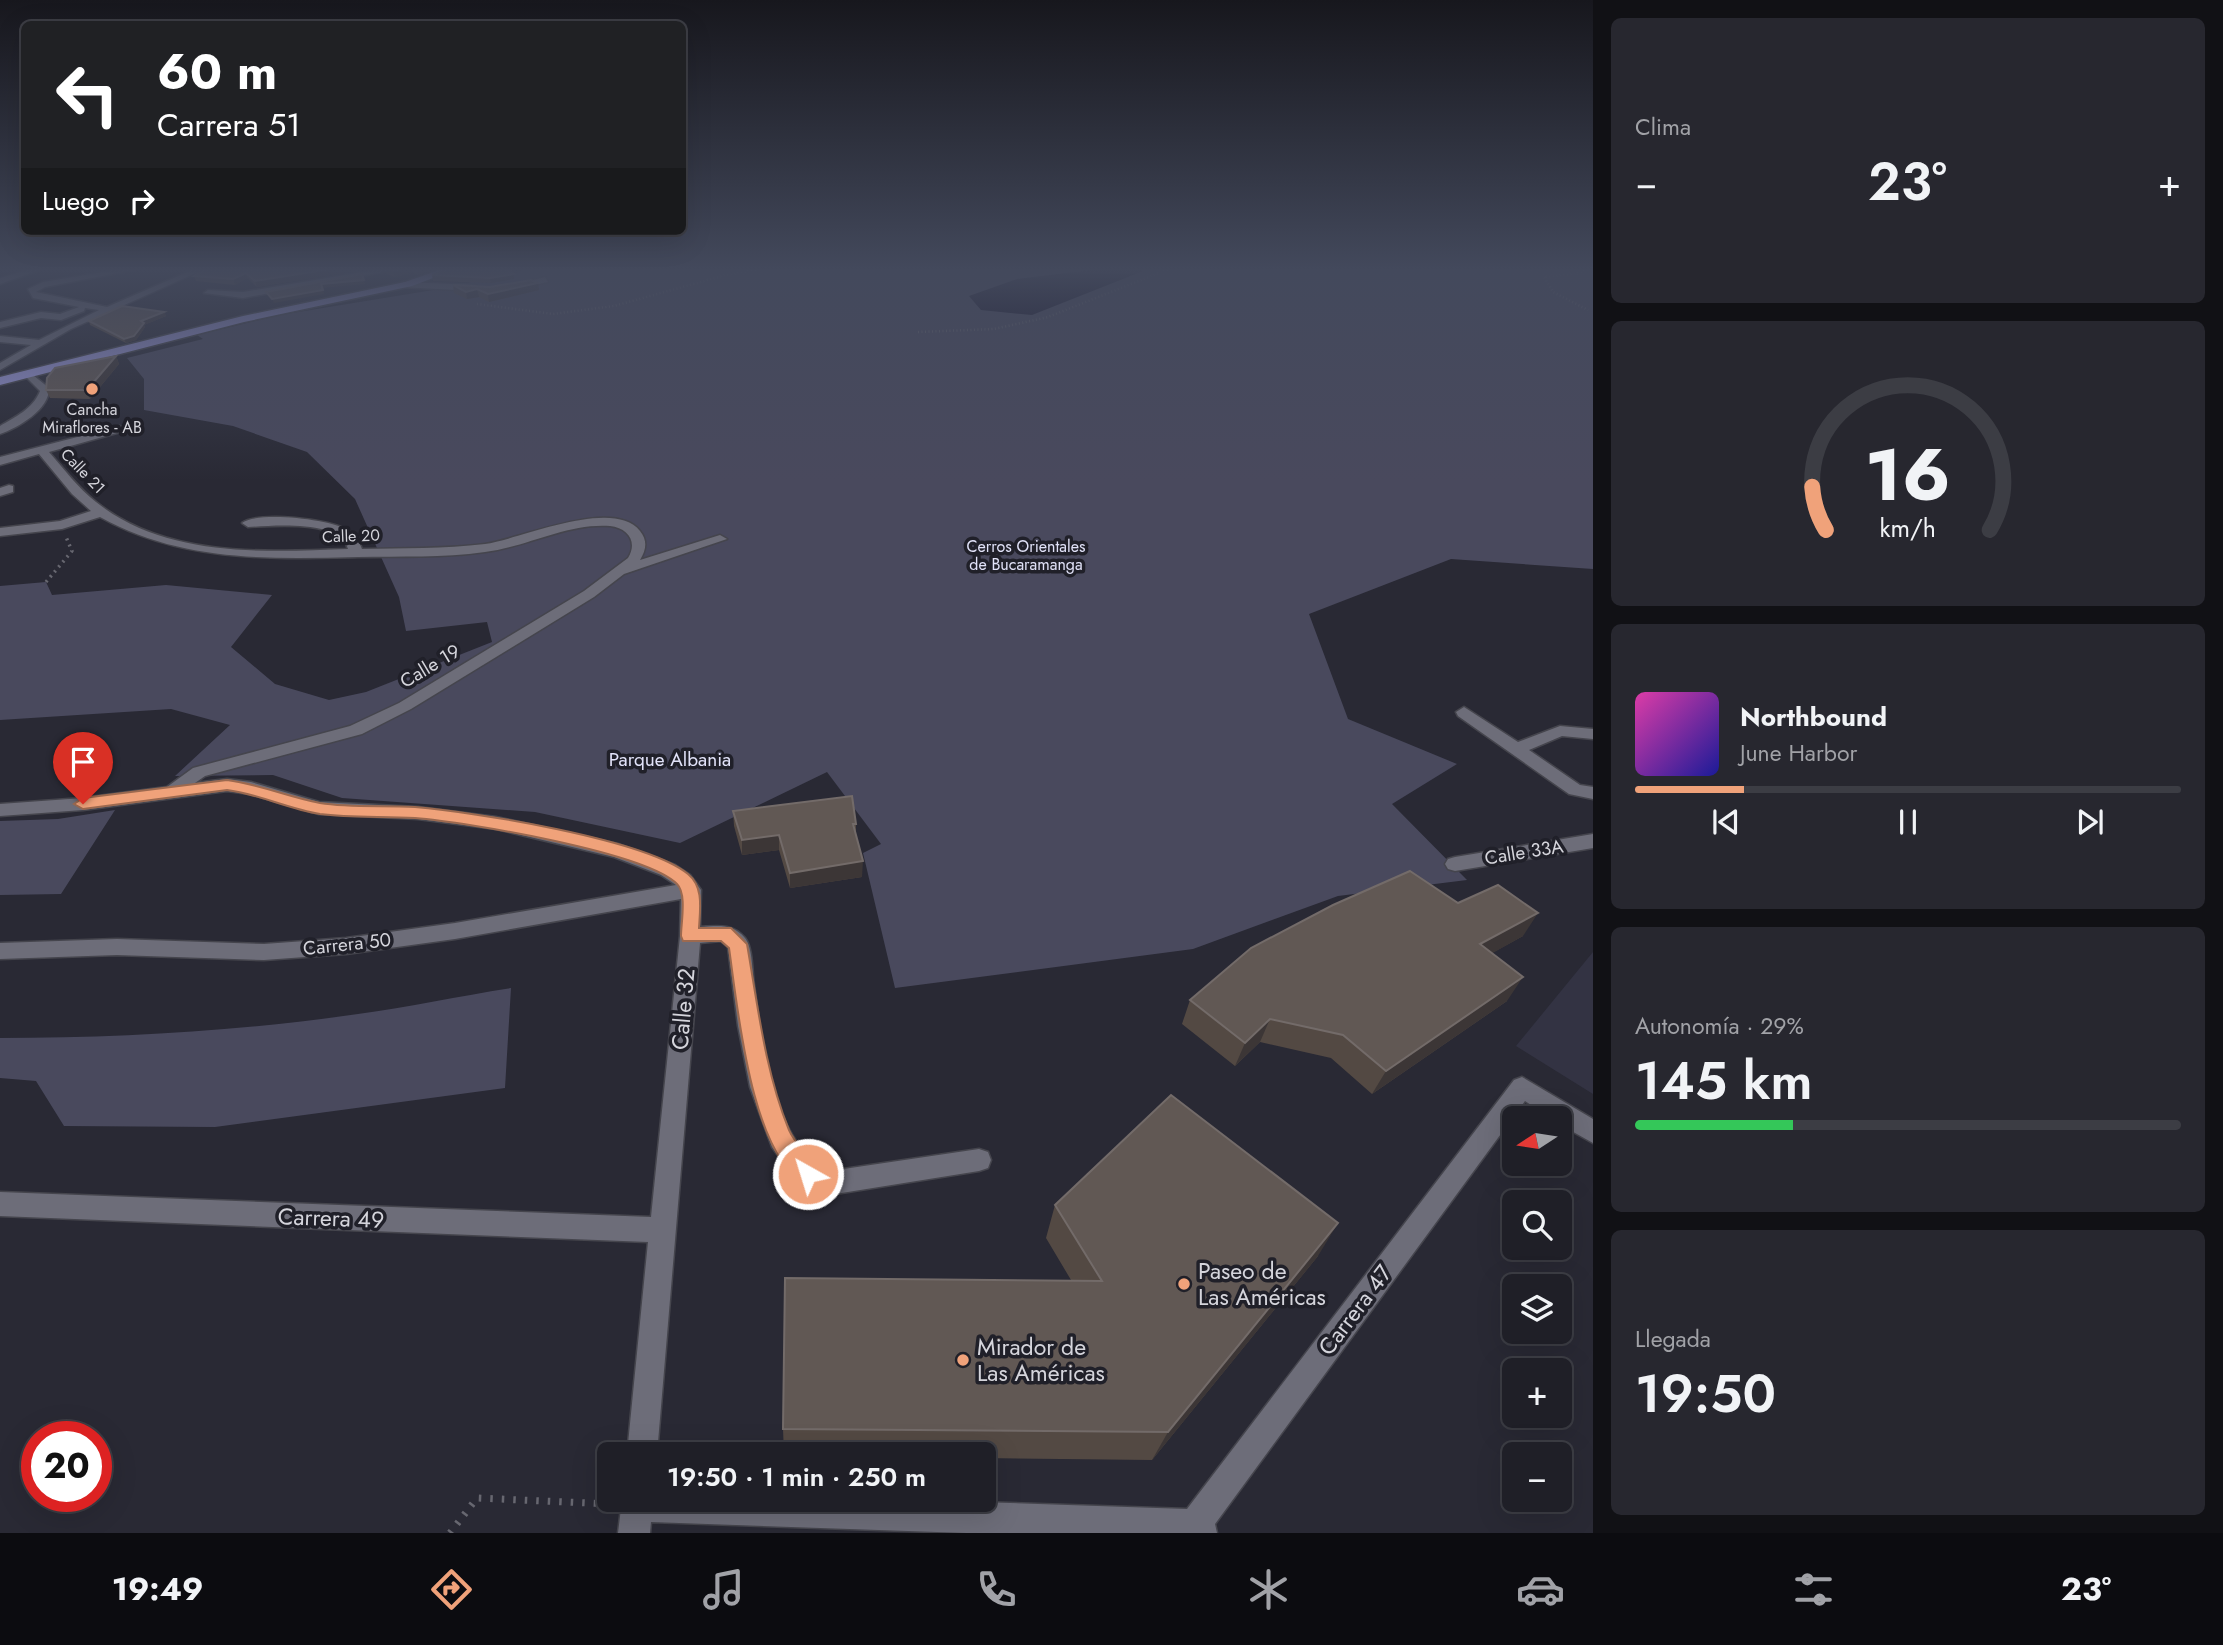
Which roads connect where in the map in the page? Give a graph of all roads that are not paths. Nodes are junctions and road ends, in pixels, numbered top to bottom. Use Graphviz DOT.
graph roads {
  1 [pos="0,339"];
  2 [pos="48,339"];
  3 [pos="175,339"];
  4 [pos="39,343"];
  5 [pos="0,367"];
  6 [pos="38,378"];
  7 [pos="0,381"];
  8 [pos="120,429"];
  9 [pos="0,431"];
  10 [pos="42,451"];
  11 [pos="0,461"];
  12 [pos="101,512"];
  13 [pos="606,522"];
  14 [pos="248,523"];
  15 [pos="0,533"];
  16 [pos="720,540"];
  17 [pos="356,553"];
  18 [pos="620,571"];
  19 [pos="1464,712"];
  20 [pos="1593,734"];
  21 [pos="1516,749"];
  22 [pos="172,791"];
  23 [pos="1593,793"];
  24 [pos="2,809"];
  25 [pos="1593,841"];
  26 [pos="1455,864"];
  27 [pos="691,890"];
  28 [pos="690,936"];
  29 [pos="0,951"];
  30 [pos="1593,1132"];
  31 [pos="979,1160"];
  32 [pos="0,1204"];
  33 [pos="663,1230"];
  34 [pos="643,1442"];
  35 [pos="637,1513"];
  36 [pos="1196,1530"];
  1 -- 4 [label="street"];
  2 -- 4 [label="street"];
  3 -- 6 [label="highway"];
  4 -- 5 [label="street"];
  6 -- 7 [label="highway"];
  6 -- 9 [label="street"];
  8 -- 10 [label="street"];
  10 -- 11 [label="street"];
  10 -- 12 [label="street, Calle 21"];
  12 -- 15 [label="street"];
  12 -- 17 [label="street, Calle 20"];
  13 -- 17 [label="street, Calle 20"];
  13 -- 18 [label="street, Calle 19"];
  14 -- 17 [label="street"];
  16 -- 18 [label="street"];
  18 -- 22 [label="street, Calle 19"];
  19 -- 21 [label="street"];
  20 -- 21 [label="street"];
  21 -- 23 [label="street"];
  22 -- 24 [label="street"];
  22 -- 27 [label="street"];
  25 -- 26 [label="street, Calle 33A"];
  27 -- 28 [label="street, Calle 32"];
  27 -- 29 [label="street, Carrera 50"];
  28 -- 31 [label="street"];
  28 -- 33 [label="street, Calle 32"];
  30 -- 36 [label="street, Carrera 47"];
  32 -- 33 [label="street, Carrera 49"];
  33 -- 34 [label="street, Calle 32"];
  35 -- 36 [label="street"];
}
